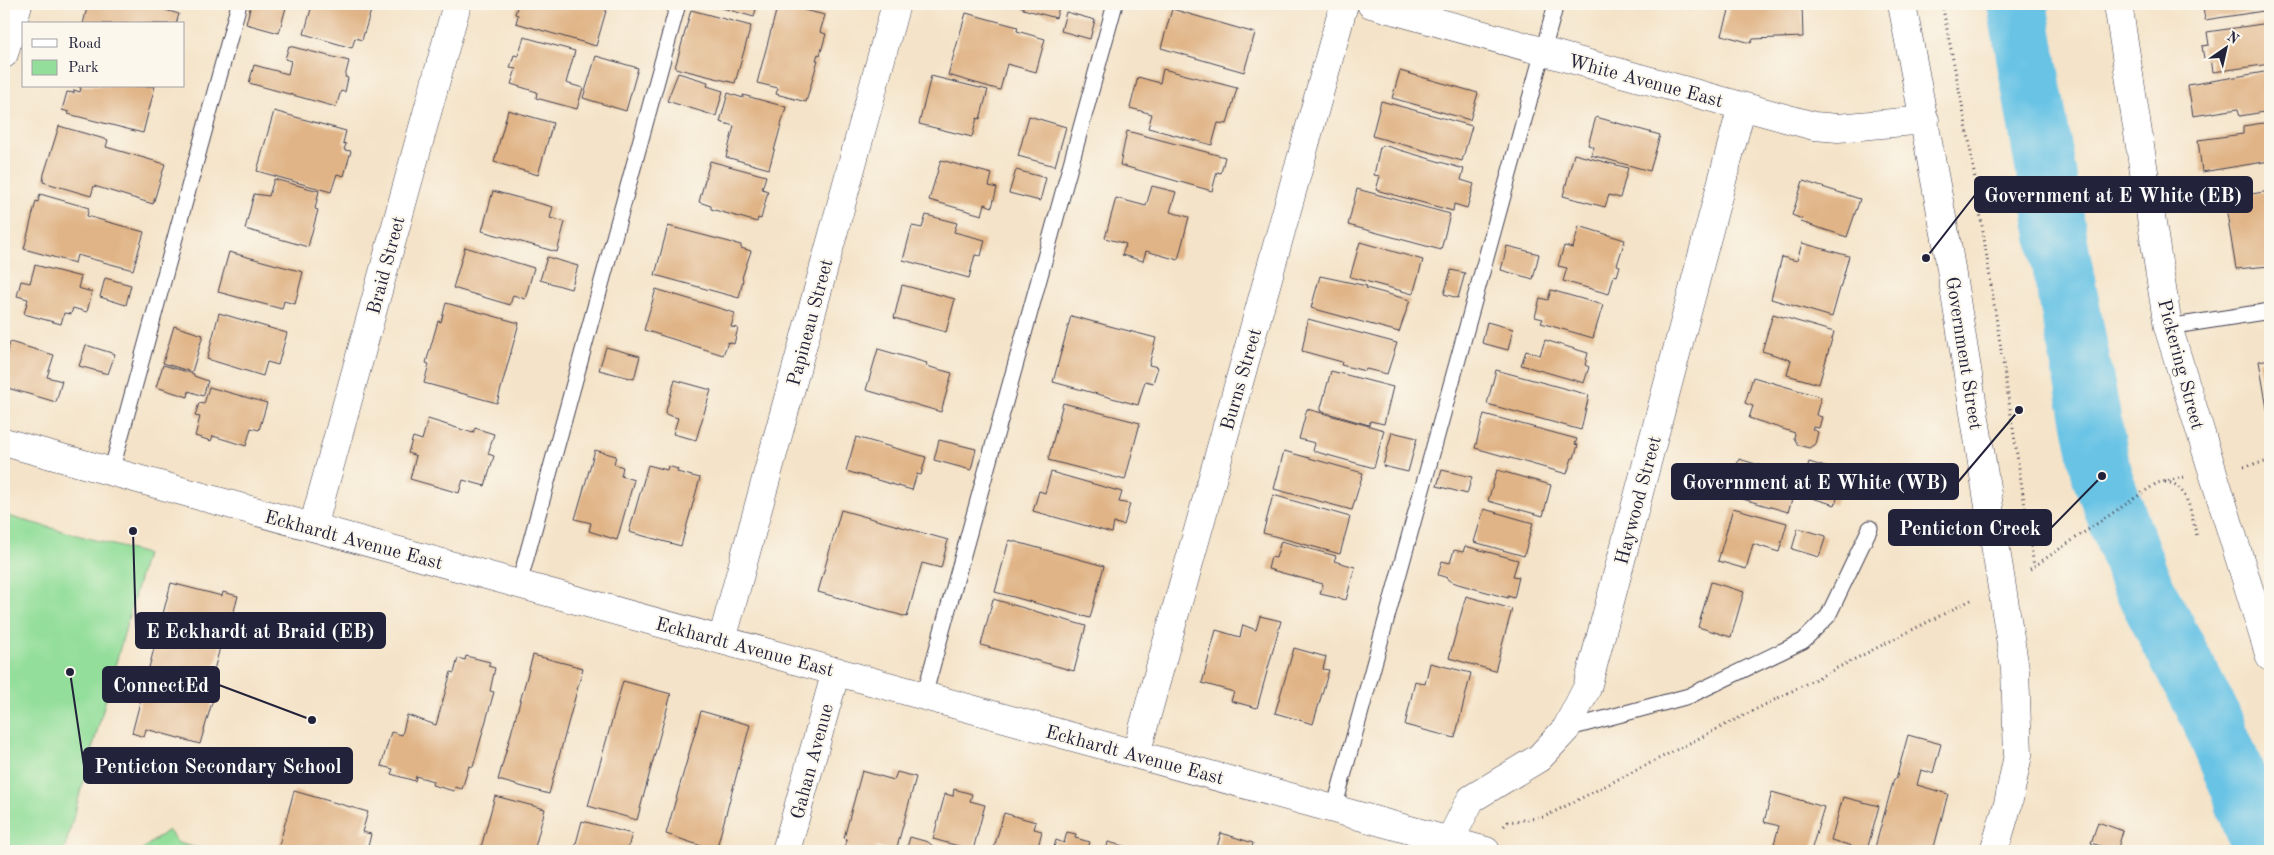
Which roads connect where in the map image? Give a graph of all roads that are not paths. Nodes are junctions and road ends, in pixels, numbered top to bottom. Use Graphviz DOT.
graph roads {
  1 [pos="18,4"];
  2 [pos="239,4"];
  3 [pos="457,4"];
  4 [pos="678,4"];
  5 [pos="896,4"];
  6 [pos="1115,4"];
  7 [pos="1344,4"];
  8 [pos="1371,4"];
  9 [pos="1556,4"];
  10 [pos="1902,4"];
  11 [pos="2118,4"];
  12 [pos="1542,51"];
  13 [pos="4,54"];
  14 [pos="1742,106"];
  15 [pos="1925,120"];
  16 [pos="2270,311"];
  17 [pos="2168,327"];
  18 [pos="4,442"];
  19 [pos="111,472"];
  20 [pos="312,527"];
  21 [pos="1870,528"];
  22 [pos="519,584"];
  23 [pos="722,640"];
  24 [pos="2270,657"];
  25 [pos="836,671"];
  26 [pos="924,696"];
  27 [pos="1566,729"];
  28 [pos="1136,754"];
  29 [pos="1334,809"];
  30 [pos="1450,842"];
  31 [pos="786,851"];
  32 [pos="1486,851"];
  33 [pos="1994,851"];
  1 -- 13 [label="street"];
  2 -- 19 [label="lane"];
  3 -- 20 [label="street, Braid Street"];
  4 -- 22 [label="lane"];
  5 -- 23 [label="street, Papineau Street"];
  6 -- 26 [label="lane"];
  7 -- 28 [label="street, Burns Street"];
  8 -- 12 [label="street, White Avenue East"];
  9 -- 12 [label="lane"];
  10 -- 15 [label="street, Government Street"];
  11 -- 17 [label="street, Pickering Street"];
  12 -- 14 [label="street, White Avenue East"];
  12 -- 29 [label="lane"];
  14 -- 15 [label="street, White Avenue East"];
  14 -- 27 [label="street, Haywood Street"];
  15 -- 33 [label="street, Government Street"];
  16 -- 17 [label="lane"];
  17 -- 24 [label="street, Pickering Street"];
  18 -- 19 [label="street, Eckhardt Avenue East"];
  19 -- 20 [label="street, Eckhardt Avenue East"];
  20 -- 22 [label="street, Eckhardt Avenue East"];
  21 -- 27 [label="lane"];
  22 -- 23 [label="street, Eckhardt Avenue East"];
  23 -- 25 [label="street, Eckhardt Avenue East"];
  25 -- 26 [label="street, Eckhardt Avenue East"];
  25 -- 31 [label="street, Gahan Avenue"];
  26 -- 28 [label="street, Eckhardt Avenue East"];
  27 -- 30 [label="street, Haywood Street"];
  28 -- 29 [label="street, Eckhardt Avenue East"];
  29 -- 30 [label="street, Eckhardt Avenue East"];
  30 -- 32 [label="street, Eckhardt Avenue East"];
}
